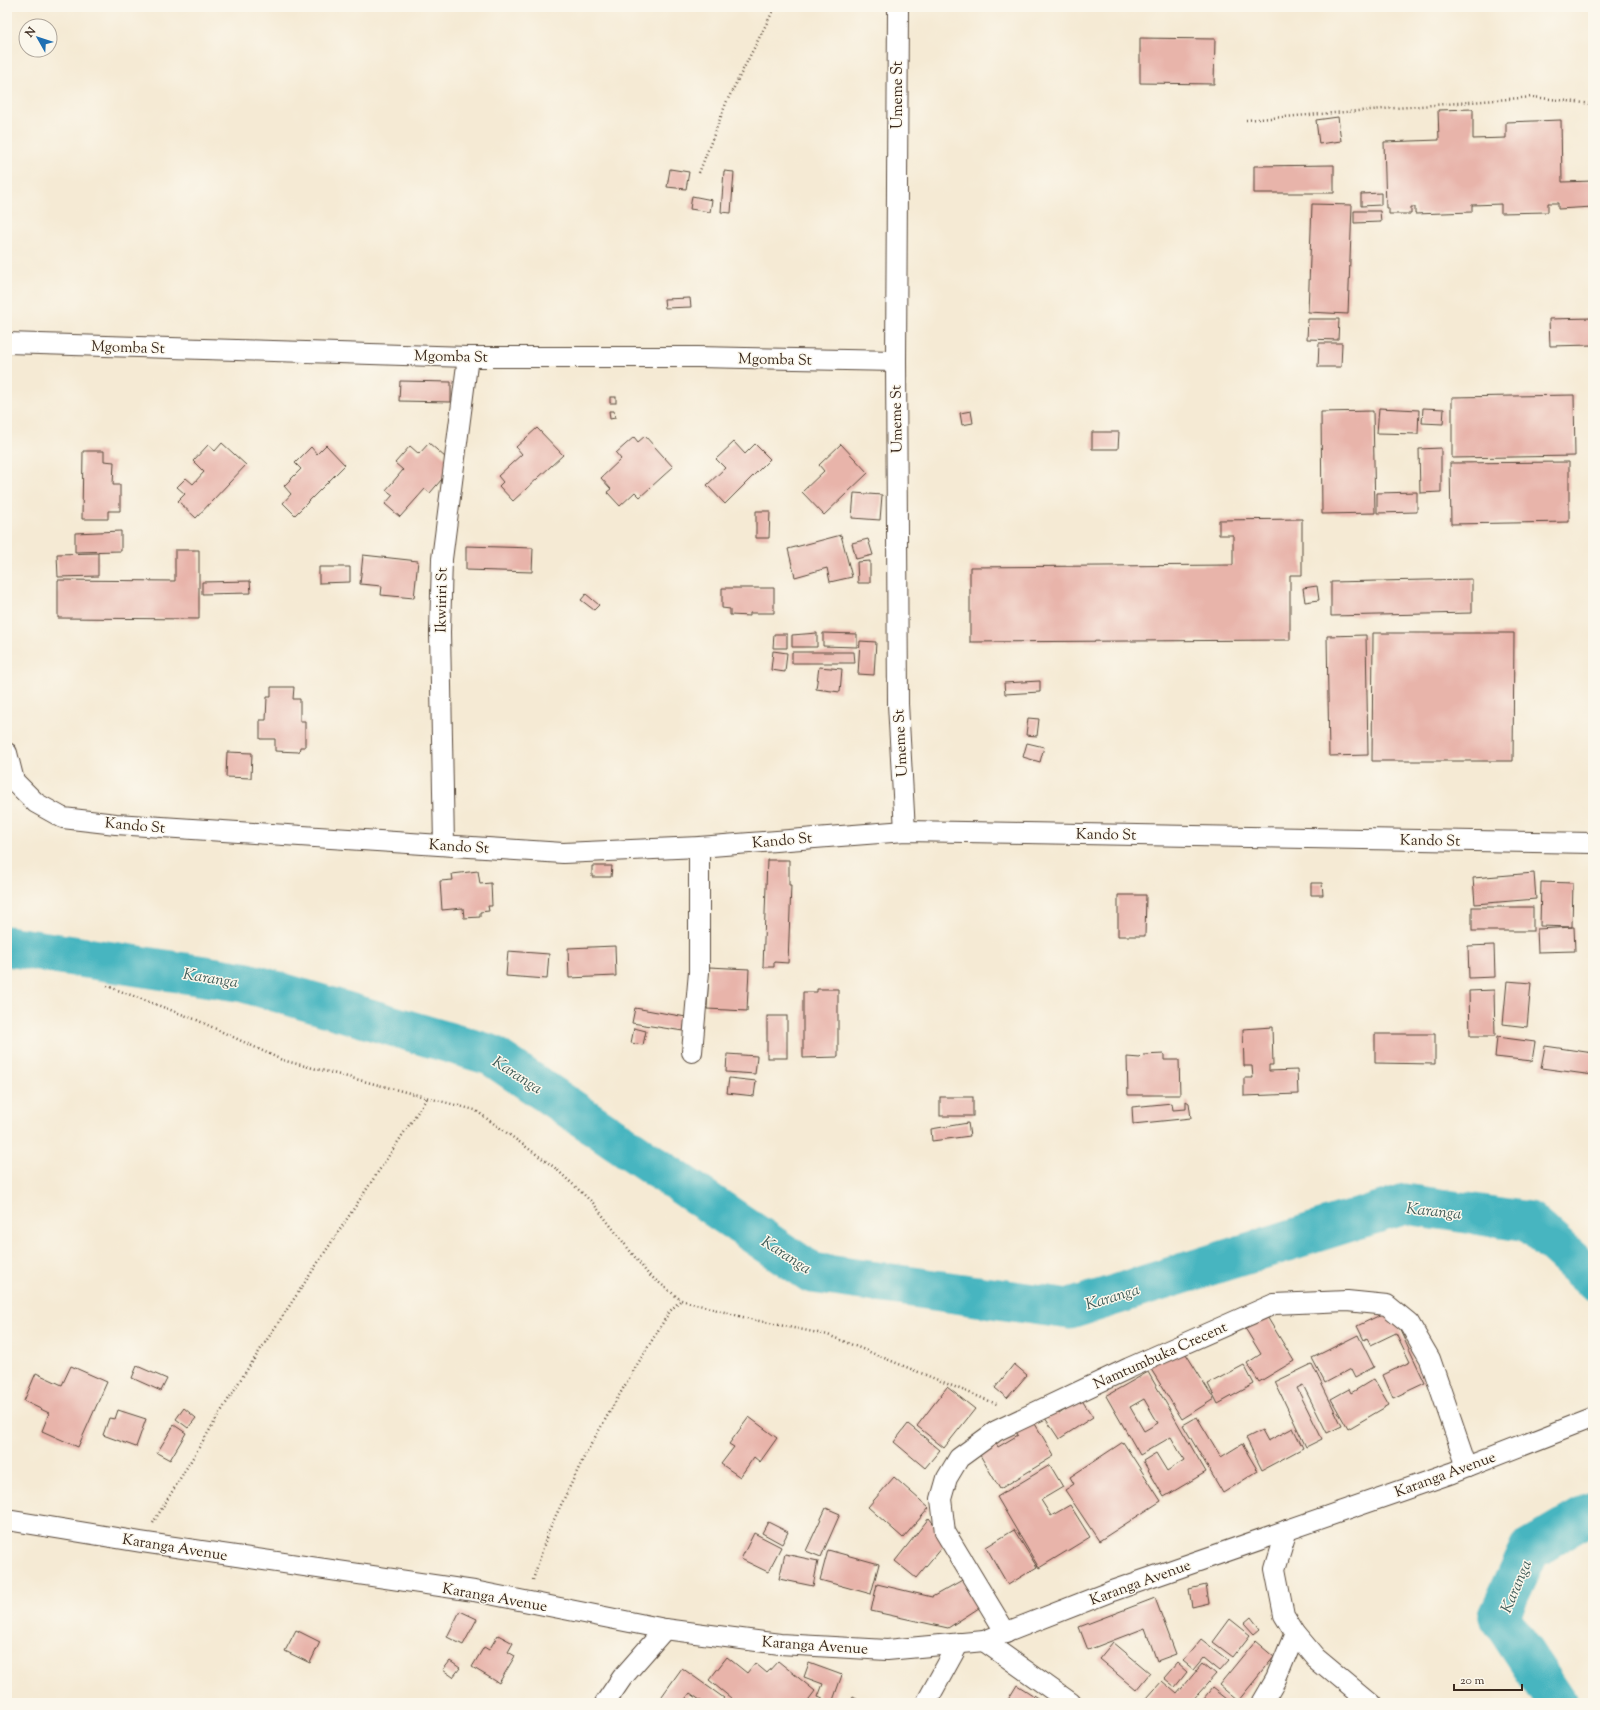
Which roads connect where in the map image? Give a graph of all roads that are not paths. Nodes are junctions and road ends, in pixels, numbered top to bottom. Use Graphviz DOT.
graph roads {
  1 [pos="898,7"];
  2 [pos="7,343"];
  3 [pos="468,357"];
  4 [pos="896,361"];
  5 [pos="7,753"];
  6 [pos="905,831"];
  7 [pos="1593,843"];
  8 [pos="444,845"];
  9 [pos="699,847"];
  10 [pos="692,1052"];
  11 [pos="1593,1418"];
  12 [pos="1467,1467"];
  13 [pos="7,1520"];
  14 [pos="1287,1530"];
  15 [pos="665,1629"];
  16 [pos="1006,1632"];
  17 [pos="1295,1633"];
  18 [pos="984,1641"];
  19 [pos="959,1643"];
  20 [pos="605,1703"];
  21 [pos="926,1703"];
  22 [pos="1071,1703"];
  23 [pos="1262,1703"];
  24 [pos="1370,1703"];
  1 -- 4 [label="street, Umeme St"];
  2 -- 3 [label="street, Mgomba St"];
  3 -- 4 [label="street, Mgomba St"];
  3 -- 8 [label="street, Ikwiriri St"];
  4 -- 6 [label="street, Umeme St"];
  5 -- 8 [label="street, Kando St"];
  6 -- 7 [label="street, Kando St"];
  6 -- 9 [label="street, Kando St"];
  8 -- 9 [label="street, Kando St"];
  9 -- 10 [label="street"];
  11 -- 12 [label="street, Karanga Avenue"];
  12 -- 14 [label="street, Karanga Avenue"];
  12 -- 16 [label="street, Namtumbuka Crecent"];
  13 -- 15 [label="street, Karanga Avenue"];
  14 -- 16 [label="street, Karanga Avenue"];
  14 -- 17 [label="street"];
  15 -- 19 [label="street, Karanga Avenue"];
  15 -- 20 [label="street"];
  16 -- 18 [label="street, Karanga Avenue"];
  17 -- 23 [label="street"];
  17 -- 24 [label="street"];
  18 -- 19 [label="street, Karanga Avenue"];
  18 -- 22 [label="street"];
  19 -- 21 [label="street"];
}
